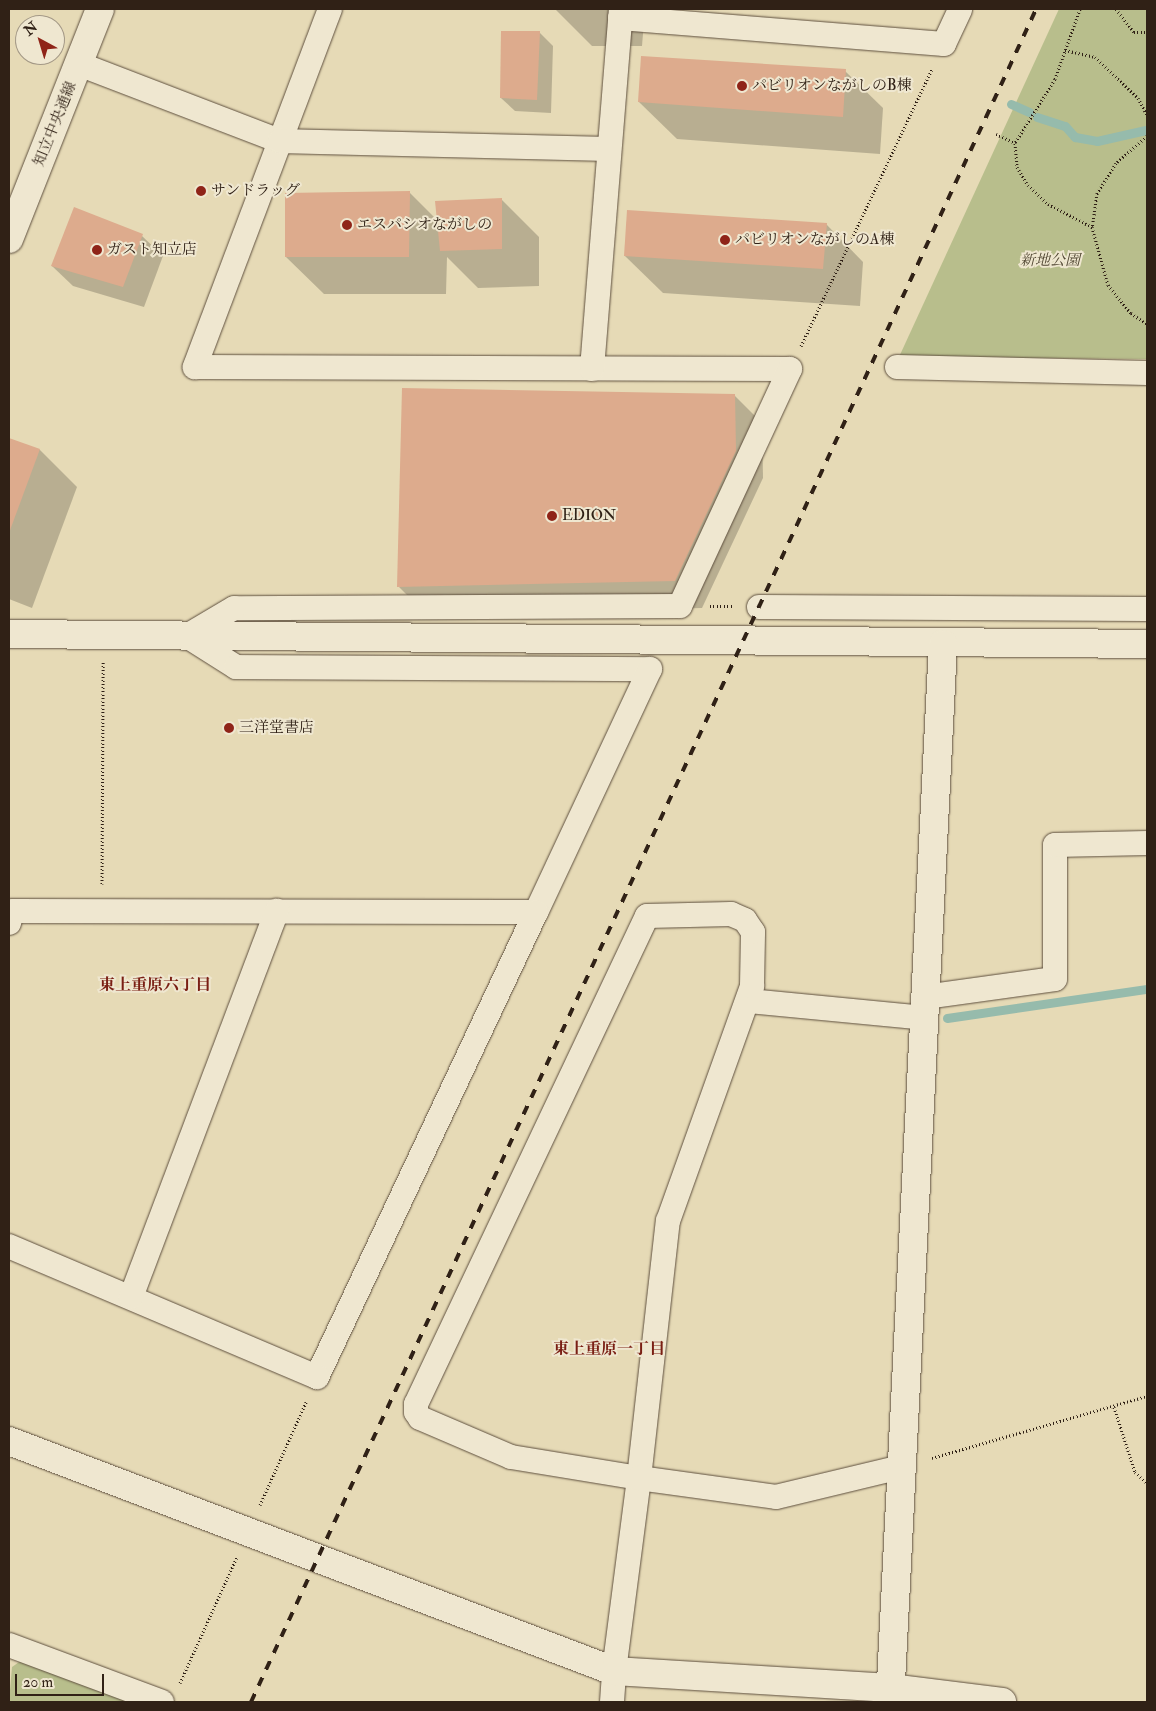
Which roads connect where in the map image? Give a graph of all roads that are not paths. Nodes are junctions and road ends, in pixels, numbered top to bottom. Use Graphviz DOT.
graph roads {
  1 [pos="100,9"];
  2 [pos="330,9"];
  3 [pos="960,9"];
  4 [pos="620,13"];
  5 [pos="79,64"];
  6 [pos="280,141"];
  7 [pos="607,149"];
  8 [pos="9,239"];
  9 [pos="897,367"];
  10 [pos="592,368"];
  11 [pos="1147,373"];
  12 [pos="359,607"];
  13 [pos="758,607"];
  14 [pos="1100,608"];
  15 [pos="1147,609"];
  16 [pos="9,634"];
  17 [pos="187,636"];
  18 [pos="359,638"];
  19 [pos="466,639"];
  20 [pos="943,644"];
  21 [pos="1098,644"];
  22 [pos="1147,644"];
  23 [pos="465,668"];
  24 [pos="1147,843"];
  25 [pos="277,911"];
  26 [pos="536,912"];
  27 [pos="9,923"];
  28 [pos="749,1001"];
  29 [pos="925,1008"];
  30 [pos="9,1246"];
  31 [pos="130,1297"];
  32 [pos="9,1441"];
  33 [pos="901,1466"];
  34 [pos="639,1478"];
  35 [pos="9,1645"];
  36 [pos="614,1671"];
  37 [pos="890,1695"];
  38 [pos="162,1702"];
  39 [pos="612,1702"];
  40 [pos="1002,1702"];
  1 -- 5 [label="street, 知立中央通線"];
  2 -- 6 [label="street"];
  3 -- 4 [label="street"];
  4 -- 7 [label="street"];
  5 -- 6 [label="street"];
  5 -- 8 [label="street, 知立中央通線"];
  6 -- 7 [label="street"];
  6 -- 10 [label="street"];
  7 -- 10 [label="street"];
  9 -- 11 [label="street"];
  10 -- 12 [label="street"];
  12 -- 17 [label="street"];
  12 -- 18 [label="street"];
  13 -- 14 [label="street"];
  14 -- 15 [label="street"];
  14 -- 21 [label="street"];
  16 -- 17 [label="street"];
  17 -- 18 [label="street"];
  17 -- 23 [label="street"];
  18 -- 19 [label="street"];
  19 -- 20 [label="street"];
  19 -- 23 [label="street"];
  20 -- 21 [label="street"];
  20 -- 29 [label="street"];
  21 -- 22 [label="street"];
  23 -- 26 [label="street"];
  24 -- 29 [label="street"];
  25 -- 26 [label="street"];
  25 -- 27 [label="street"];
  25 -- 31 [label="street"];
  26 -- 31 [label="street"];
  28 -- 29 [label="street"];
  28 -- 34 [label="street"];
  28 -- 34 [label="street"];
  29 -- 33 [label="street"];
  30 -- 31 [label="street"];
  32 -- 36 [label="street"];
  33 -- 34 [label="street"];
  33 -- 37 [label="street"];
  34 -- 36 [label="street"];
  35 -- 38 [label="street"];
  36 -- 37 [label="street"];
  36 -- 39 [label="street"];
  37 -- 40 [label="street"];
}
